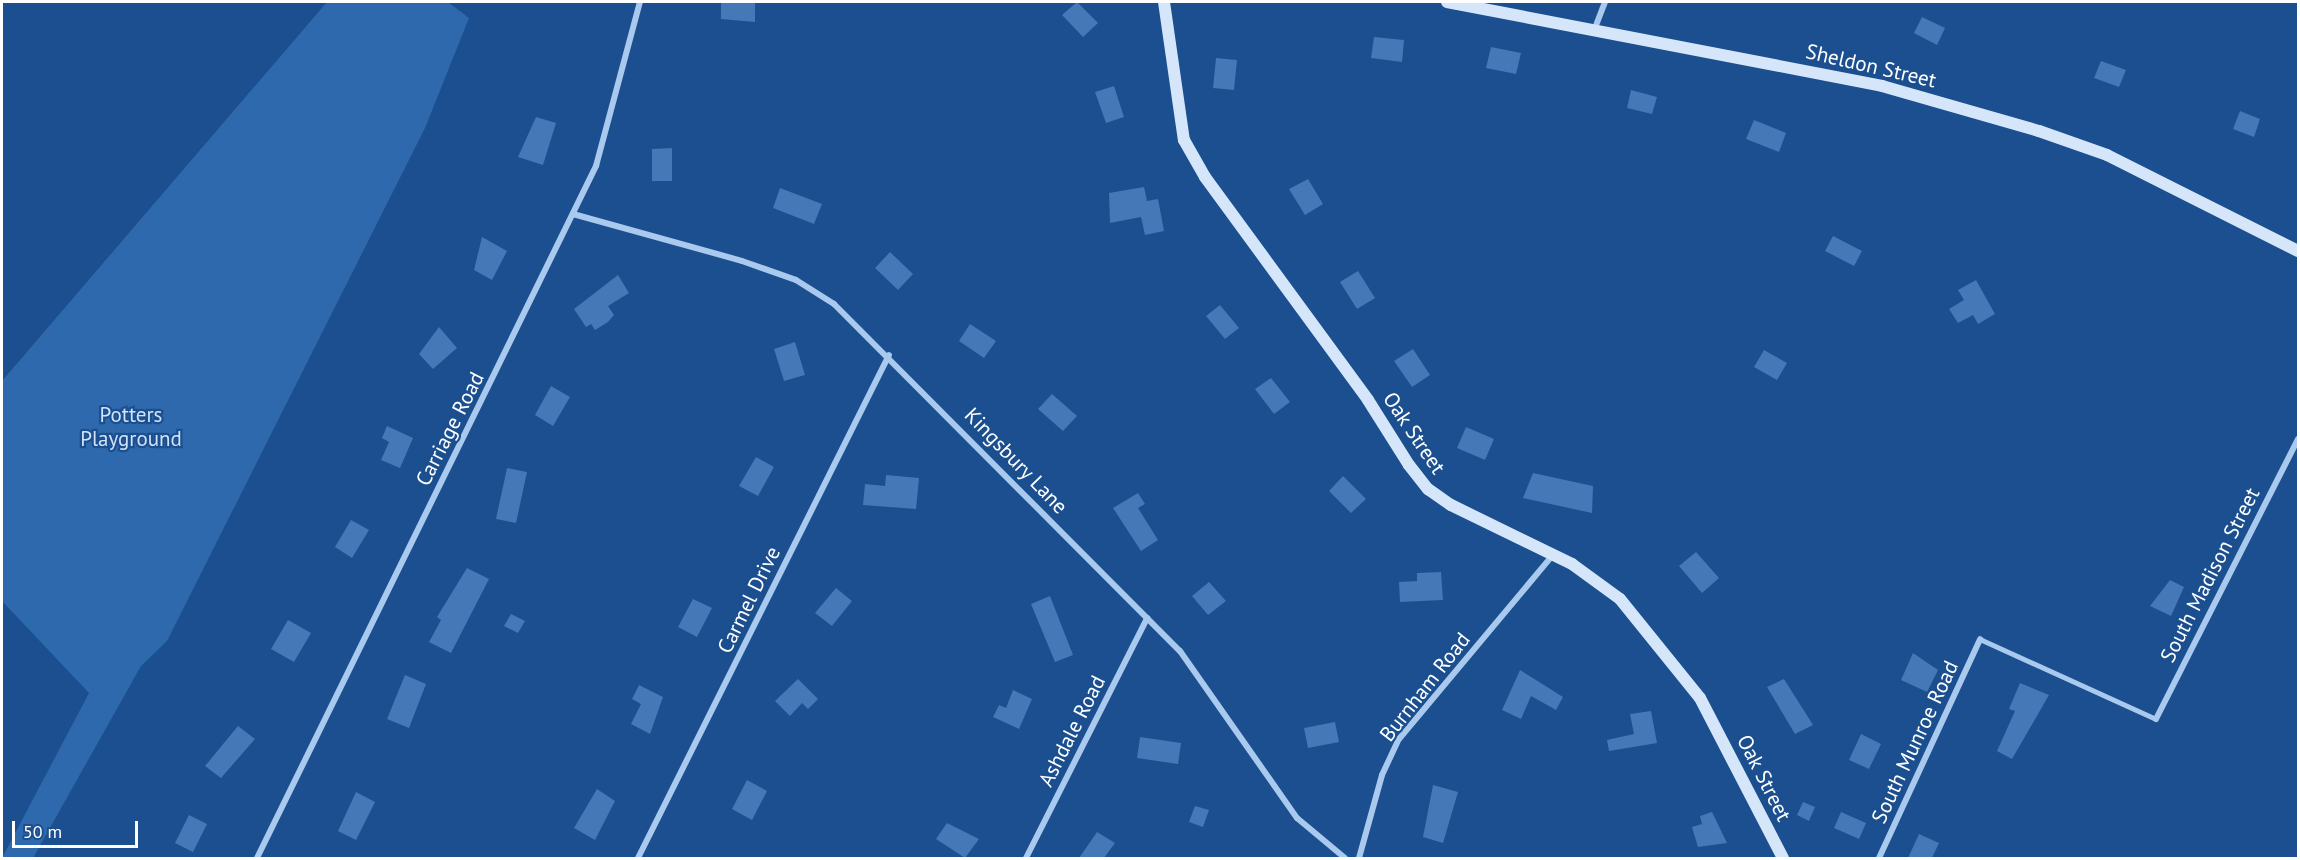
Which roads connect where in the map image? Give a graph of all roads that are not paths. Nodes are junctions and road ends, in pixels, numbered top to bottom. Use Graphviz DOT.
graph roads {
  1 [pos="640,2"];
  2 [pos="1164,2"];
  3 [pos="1447,2"];
  4 [pos="1605,2"];
  5 [pos="1595,28"];
  6 [pos="573,214"];
  7 [pos="2298,251"];
  8 [pos="889,355"];
  9 [pos="2298,439"];
  10 [pos="1553,555"];
  11 [pos="1147,618"];
  12 [pos="1980,639"];
  13 [pos="2156,719"];
  14 [pos="257,858"];
  15 [pos="638,858"];
  16 [pos="1026,858"];
  17 [pos="1345,858"];
  18 [pos="1359,858"];
  19 [pos="1783,858"];
  20 [pos="1880,858"];
  1 -- 6 [label="street, Carriage Road"];
  2 -- 10 [label="street, Oak Street"];
  3 -- 5 [label="street, Sheldon Street"];
  4 -- 5 [label="street"];
  5 -- 7 [label="street, Sheldon Street"];
  6 -- 8 [label="street, Kingsbury Lane"];
  6 -- 14 [label="street, Carriage Road"];
  8 -- 11 [label="street, Kingsbury Lane"];
  8 -- 15 [label="street, Carmel Drive"];
  9 -- 13 [label="street, South Madison Street"];
  10 -- 18 [label="street, Burnham Road"];
  10 -- 19 [label="street, Oak Street"];
  11 -- 16 [label="street, Ashdale Road"];
  11 -- 17 [label="street, Kingsbury Lane"];
  12 -- 13 [label="lane"];
  12 -- 20 [label="street, South Munroe Road"];
}
